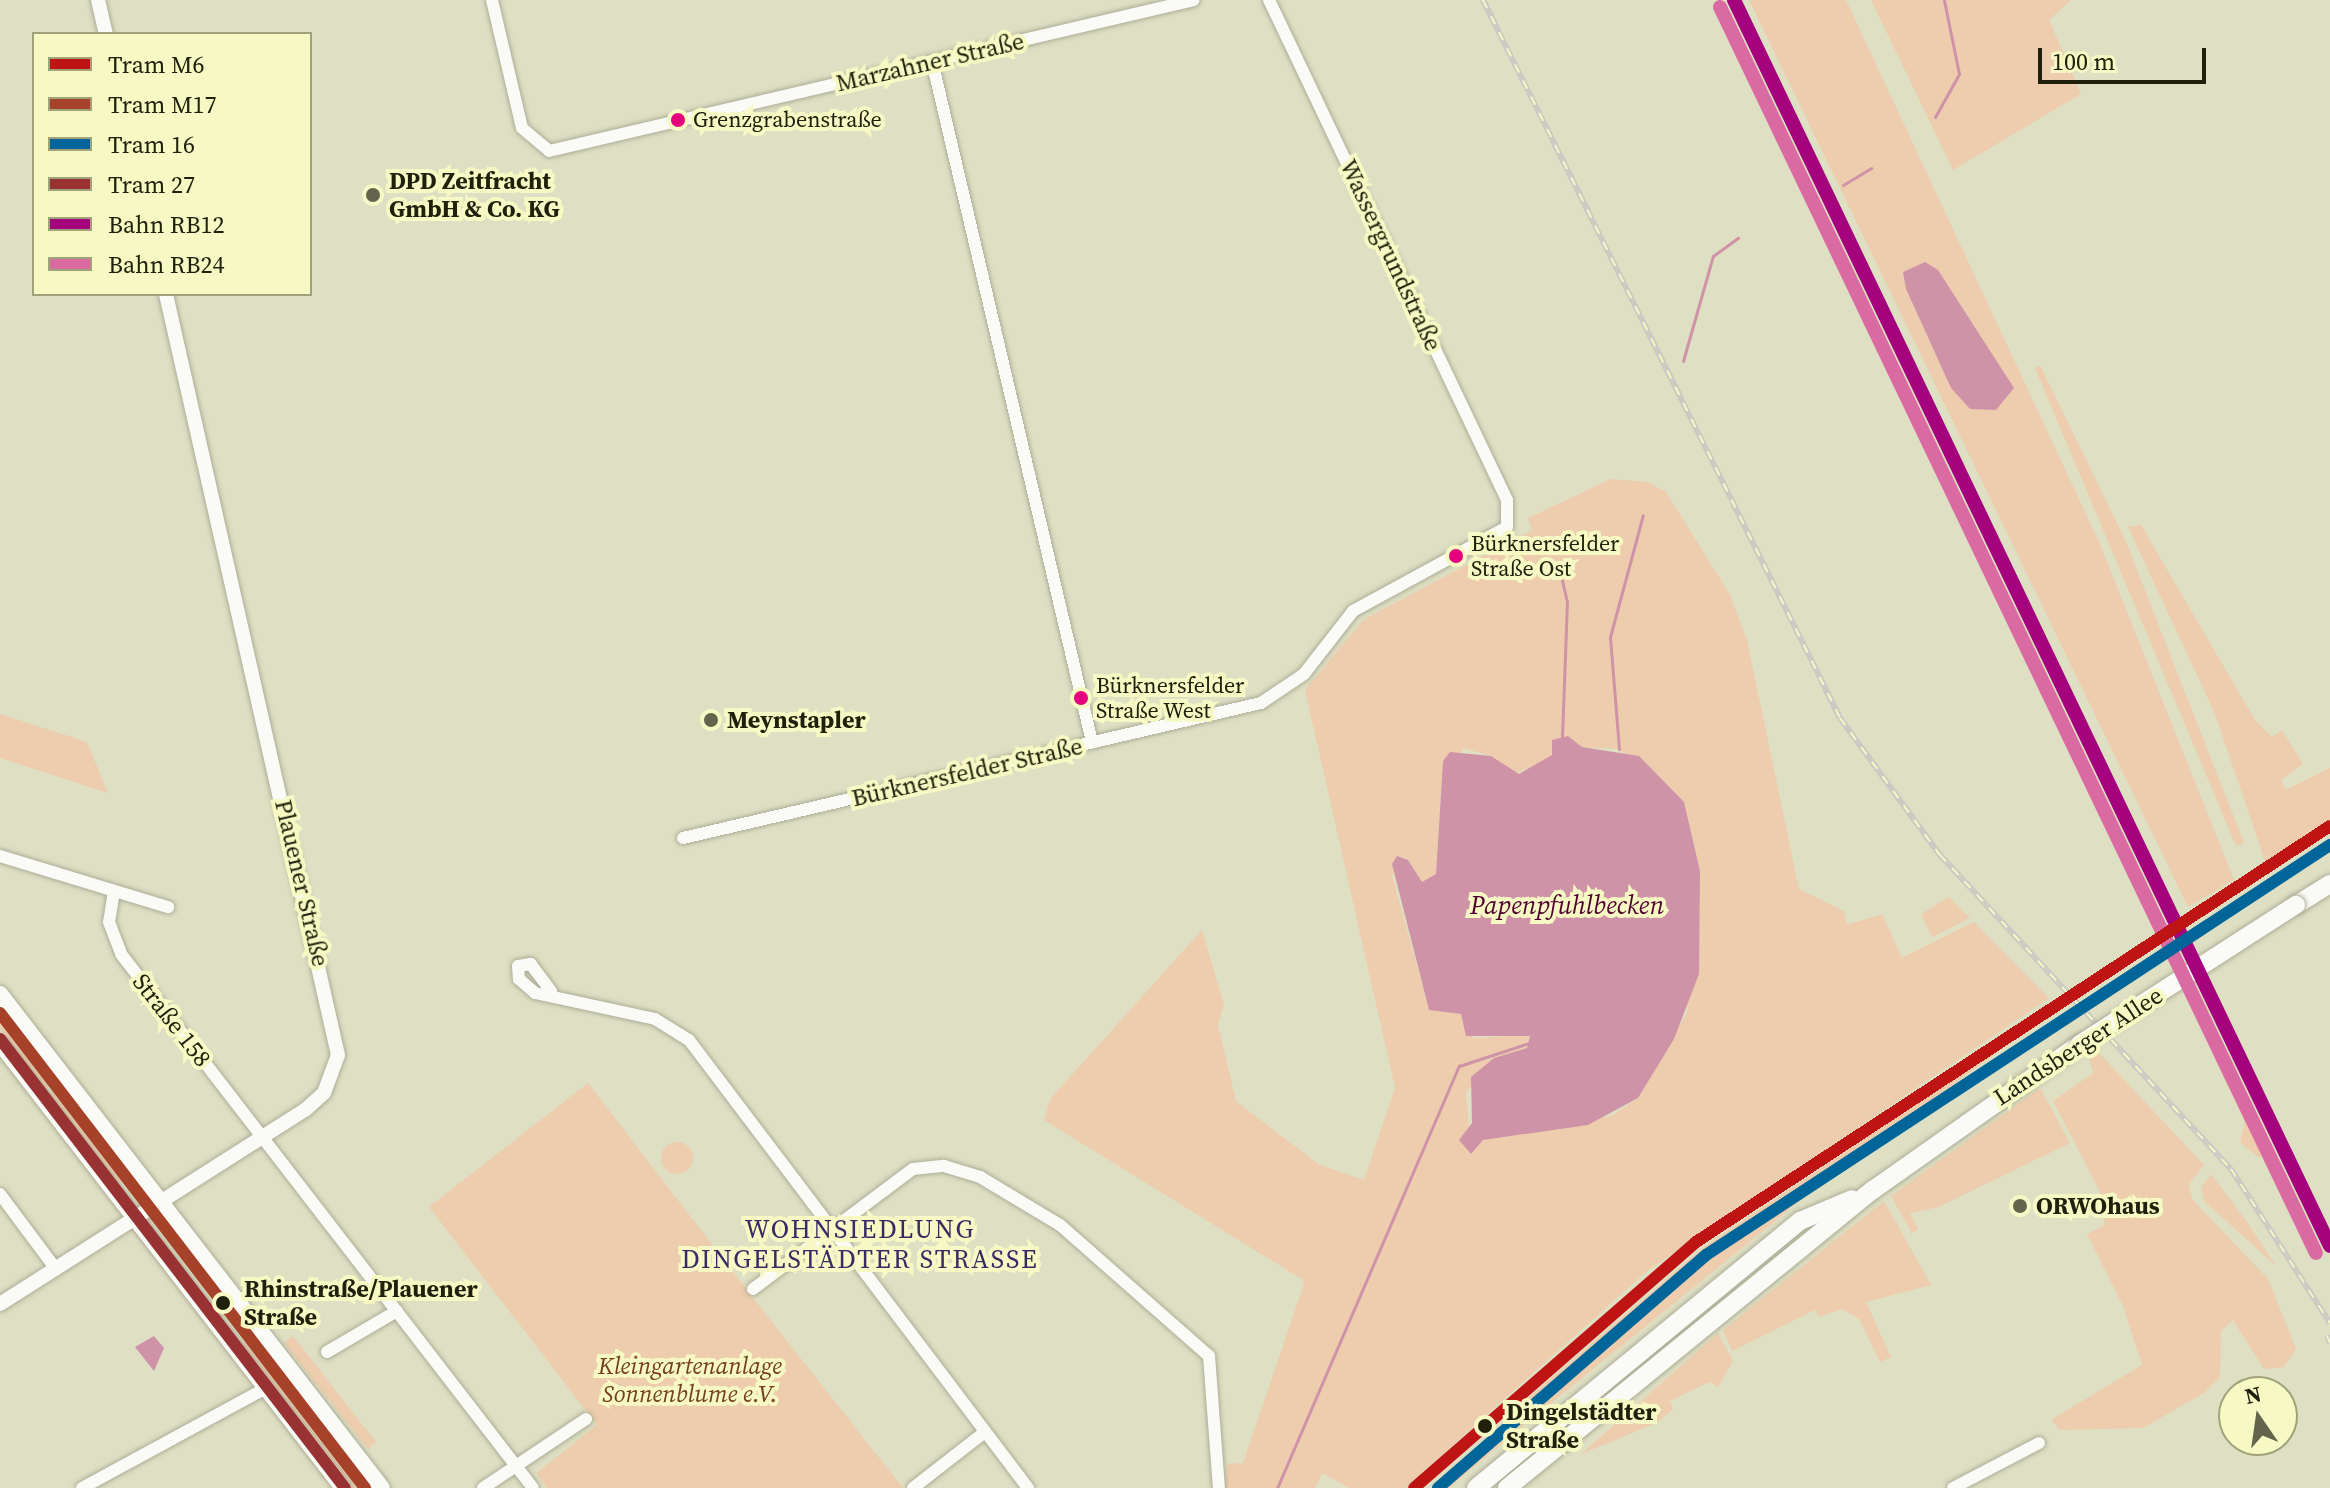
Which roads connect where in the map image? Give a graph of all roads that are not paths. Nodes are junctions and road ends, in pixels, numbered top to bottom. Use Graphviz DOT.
graph roads {
  1 [pos="98,0"];
  2 [pos="492,0"];
  3 [pos="1194,0"];
  4 [pos="1269,0"];
  5 [pos="106,32"];
  6 [pos="932,61"];
  7 [pos="166,296"];
  8 [pos="1511,510"];
  9 [pos="1092,742"];
  10 [pos="683,838"];
  11 [pos="0,856"];
  12 [pos="2330,884"];
  13 [pos="114,891"];
  14 [pos="168,907"];
  15 [pos="551,991"];
  16 [pos="0,994"];
  17 [pos="0,1043"];
  18 [pos="264,1138"];
  19 [pos="1873,1190"];
  20 [pos="0,1194"];
  21 [pos="163,1203"];
  22 [pos="134,1221"];
  23 [pos="833,1229"];
  24 [pos="56,1269"];
  25 [pos="753,1289"];
  26 [pos="0,1304"];
  27 [pos="397,1311"];
  28 [pos="327,1352"];
  29 [pos="266,1388"];
  30 [pos="586,1419"];
  31 [pos="985,1432"];
  32 [pos="2039,1443"];
  33 [pos="518,1469"];
  34 [pos="82,1488"];
  35 [pos="343,1488"];
  36 [pos="382,1488"];
  37 [pos="483,1488"];
  38 [pos="533,1488"];
  39 [pos="913,1488"];
  40 [pos="1028,1488"];
  41 [pos="1219,1488"];
  42 [pos="1476,1488"];
  43 [pos="1507,1488"];
  44 [pos="1953,1488"];
  1 -- 5 [label="street"];
  2 -- 6 [label="street, Marzahner Straße"];
  3 -- 6 [label="street, Marzahner Straße"];
  4 -- 8 [label="street, Wassergrundstraße"];
  6 -- 9 [label="street"];
  7 -- 18 [label="street, Plauener Straße"];
  8 -- 9 [label="street, Bürknersfelder Straße"];
  9 -- 10 [label="street, Bürknersfelder Straße"];
  11 -- 13 [label="street"];
  12 -- 19 [label="main road, Landsberger Allee, bridge"];
  13 -- 14 [label="street"];
  13 -- 18 [label="street, Straße 158"];
  15 -- 23 [label="street"];
  16 -- 21 [label="main road"];
  17 -- 22 [label="main road"];
  18 -- 21 [label="street, Plauener Straße"];
  18 -- 27 [label="street, Straße 158"];
  19 -- 42 [label="main road, Landsberger Allee"];
  19 -- 43 [label="main road, Landsberger Allee"];
  20 -- 24 [label="street"];
  21 -- 22 [label="street, Plauener Straße"];
  21 -- 36 [label="main road"];
  22 -- 24 [label="street, Plauener Straße"];
  22 -- 29 [label="main road"];
  23 -- 25 [label="street"];
  23 -- 31 [label="street"];
  23 -- 41 [label="street"];
  24 -- 26 [label="street, Plauener Straße"];
  27 -- 28 [label="street"];
  27 -- 33 [label="street, Straße 158"];
  29 -- 34 [label="street"];
  29 -- 35 [label="main road"];
  30 -- 33 [label="street"];
  31 -- 39 [label="street"];
  31 -- 40 [label="street"];
  32 -- 44 [label="street"];
  33 -- 37 [label="street"];
  33 -- 38 [label="street, Straße 158"];
}
